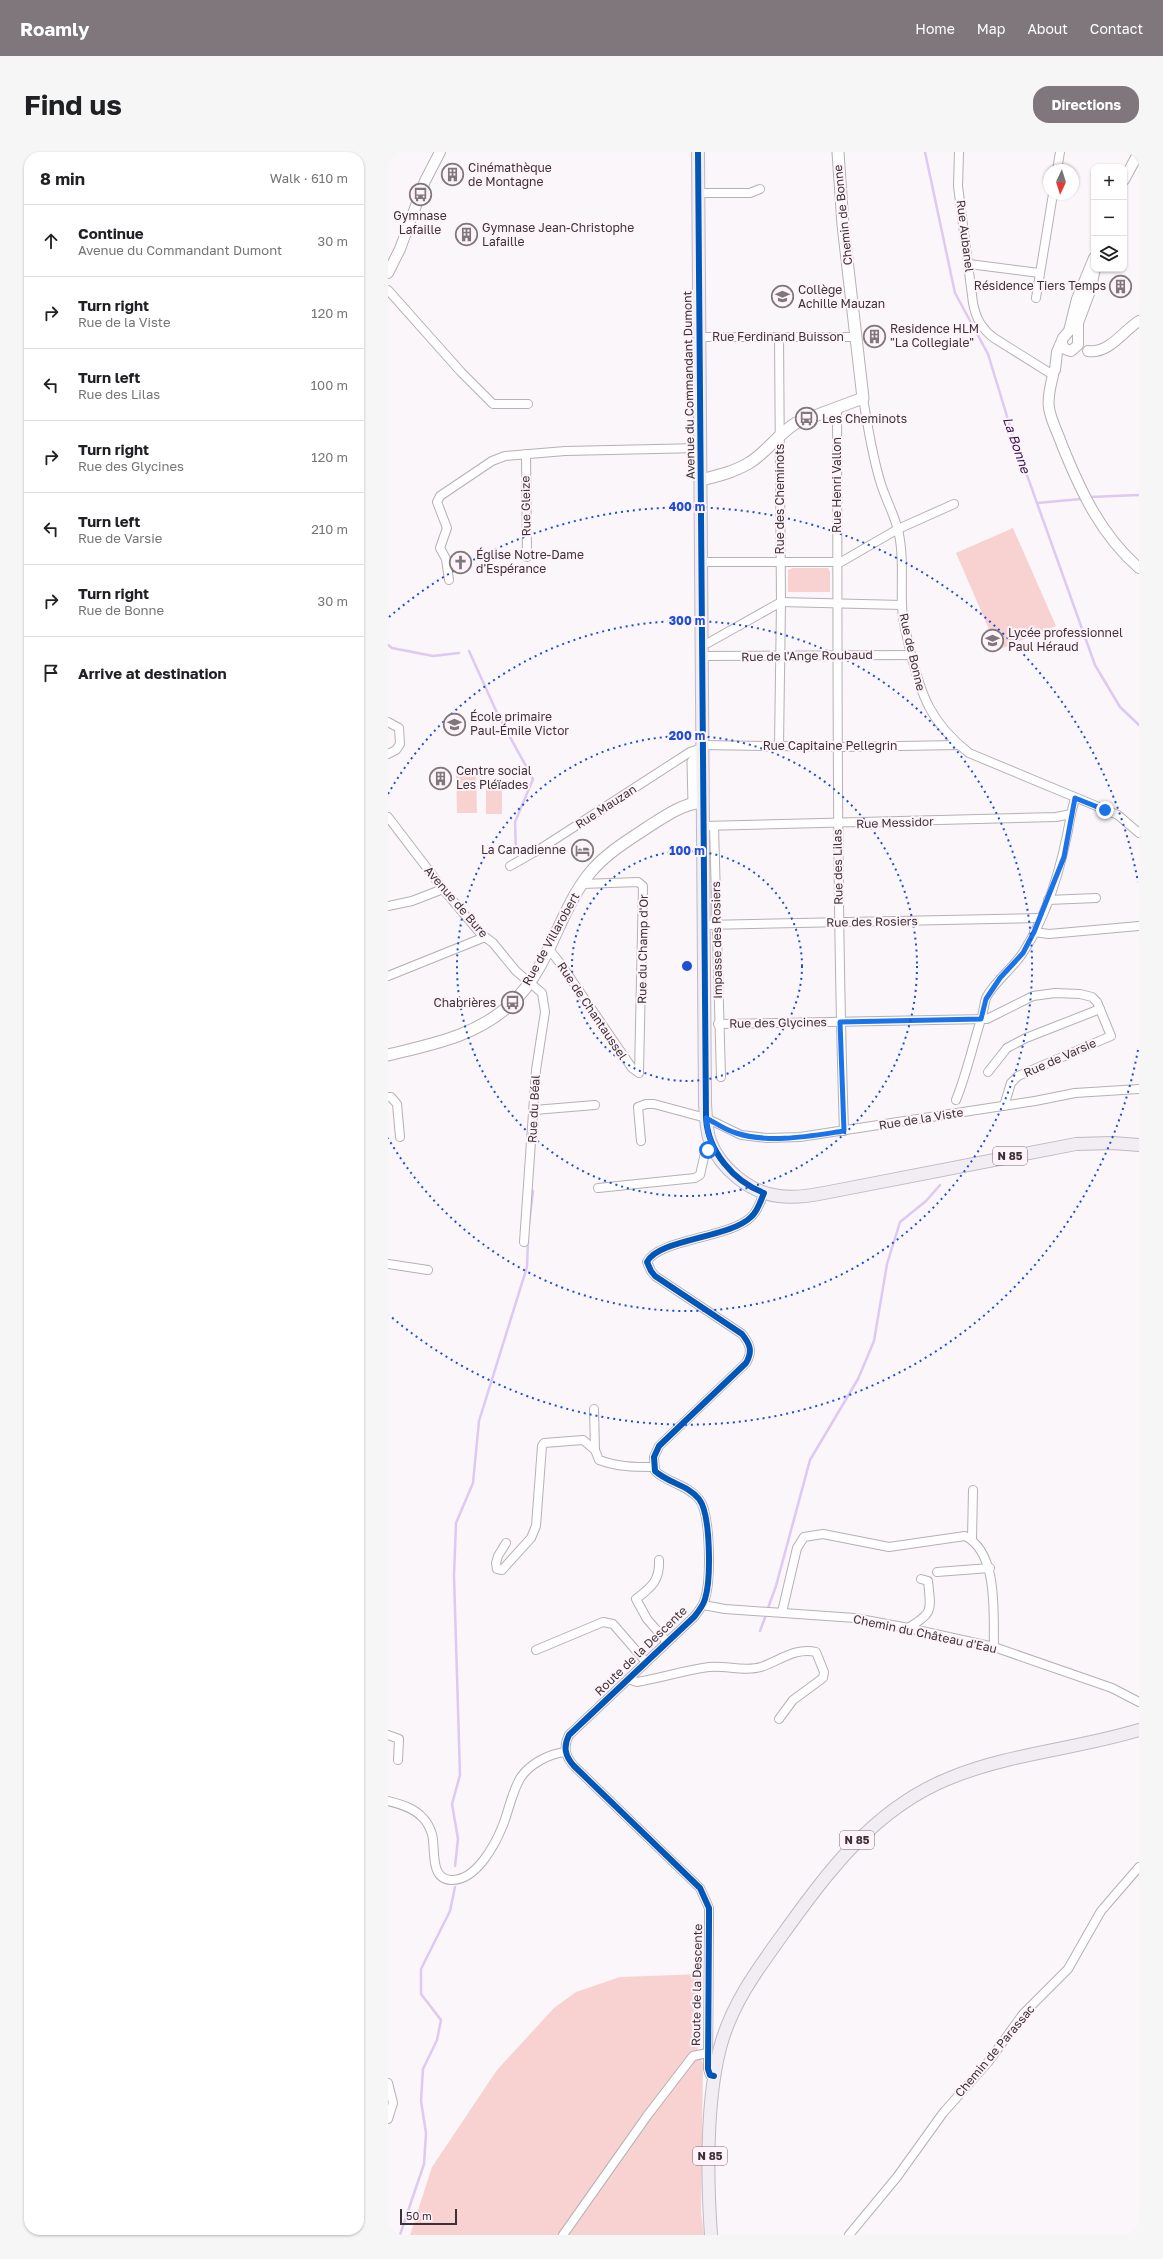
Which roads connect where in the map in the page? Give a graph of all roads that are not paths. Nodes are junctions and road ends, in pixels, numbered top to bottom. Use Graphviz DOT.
graph roads {
  1 [pos="440,152"];
  2 [pos="698,152"];
  3 [pos="838,152"];
  4 [pos="959,152"];
  5 [pos="1060,152"];
  6 [pos="1139,152"];
  7 [pos="1058,164"];
  8 [pos="1127,174"];
  9 [pos="760,189"];
  10 [pos="698,193"];
  11 [pos="1052,200"];
  12 [pos="969,264"];
  13 [pos="1091,265"];
  14 [pos="1094,272"];
  15 [pos="388,273"];
  16 [pos="1039,273"];
  17 [pos="388,290"];
  18 [pos="1036,298"];
  19 [pos="1139,321"];
  20 [pos="1067,334"];
  21 [pos="699,337"];
  22 [pos="779,337"];
  23 [pos="856,337"];
  24 [pos="1062,344"];
  25 [pos="1076,345"];
  26 [pos="1088,351"];
  27 [pos="1054,372"];
  28 [pos="864,398"];
  29 [pos="528,404"];
  30 [pos="837,407"];
  31 [pos="780,435"];
  32 [pos="701,448"];
  33 [pos="526,454"];
  34 [pos="701,480"];
  35 [pos="954,504"];
  36 [pos="898,529"];
  37 [pos="527,557"];
  38 [pos="701,562"];
  39 [pos="780,562"];
  40 [pos="837,562"];
  41 [pos="1139,568"];
  42 [pos="449,580"];
  43 [pos="781,602"];
  44 [pos="837,604"];
  45 [pos="902,605"];
  46 [pos="702,644"];
  47 [pos="911,655"];
  48 [pos="702,656"];
  49 [pos="780,656"];
  50 [pos="837,656"];
  51 [pos="388,722"];
  52 [pos="958,745"];
  53 [pos="779,746"];
  54 [pos="837,746"];
  55 [pos="702,748"];
  56 [pos="388,754"];
  57 [pos="388,761"];
  58 [pos="1075,798"];
  59 [pos="698,803"];
  60 [pos="1071,814"];
  61 [pos="388,817"];
  62 [pos="838,824"];
  63 [pos="708,826"];
  64 [pos="1139,833"];
  65 [pos="709,855"];
  66 [pos="510,866"];
  67 [pos="582,884"];
  68 [pos="443,889"];
  69 [pos="1096,898"];
  70 [pos="1048,900"];
  71 [pos="388,906"];
  72 [pos="1040,918"];
  73 [pos="839,923"];
  74 [pos="704,925"];
  75 [pos="716,925"];
  76 [pos="1139,926"];
  77 [pos="1034,932"];
  78 [pos="485,937"];
  79 [pos="548,948"];
  80 [pos="388,976"];
  81 [pos="529,982"];
  82 [pos="1100,1009"];
  83 [pos="981,1019"];
  84 [pos="840,1022"];
  85 [pos="718,1024"];
  86 [pos="388,1055"];
  87 [pos="988,1072"];
  88 [pos="637,1074"];
  89 [pos="721,1077"];
  90 [pos="1139,1089"];
  91 [pos="388,1097"];
  92 [pos="956,1100"];
  93 [pos="595,1105"];
  94 [pos="1004,1106"];
  95 [pos="534,1110"];
  96 [pos="706,1118"];
  97 [pos="844,1131"];
  98 [pos="400,1138"];
  99 [pos="641,1141"];
  100 [pos="1139,1145"];
  101 [pos="713,1147"];
  102 [pos="598,1188"];
  103 [pos="764,1193"];
  104 [pos="524,1242"];
  105 [pos="388,1264"];
  106 [pos="428,1270"];
  107 [pos="594,1409"];
  108 [pos="595,1450"];
  109 [pos="654,1467"];
  110 [pos="973,1490"];
  111 [pos="972,1539"];
  112 [pos="506,1543"];
  113 [pos="659,1560"];
  114 [pos="990,1568"];
  115 [pos="937,1572"];
  116 [pos="921,1579"];
  117 [pos="703,1605"];
  118 [pos="782,1612"];
  119 [pos="908,1628"];
  120 [pos="667,1642"];
  121 [pos="994,1648"];
  122 [pos="536,1650"];
  123 [pos="646,1662"];
  124 [pos="628,1678"];
  125 [pos="1139,1702"];
  126 [pos="779,1719"];
  127 [pos="1139,1730"];
  128 [pos="388,1735"];
  129 [pos="1139,1735"];
  130 [pos="1111,1738"];
  131 [pos="565,1752"];
  132 [pos="398,1760"];
  133 [pos="388,1801"];
  134 [pos="1139,1867"];
  135 [pos="708,2053"];
  136 [pos="714,2076"];
  137 [pos="388,2083"];
  138 [pos="388,2119"];
  139 [pos="563,2235"];
  140 [pos="711,2235"];
  141 [pos="849,2235"];
  1 -- 15 [label="street"];
  2 -- 10 [label="main road, Avenue du Commandant Dumont / N 85"];
  3 -- 23 [label="main road, Chemin de Bonne"];
  4 -- 12 [label="street, Rue Aubanel"];
  5 -- 7 [label="street"];
  6 -- 8 [label="street"];
  9 -- 10 [label="street"];
  10 -- 21 [label="main road, Avenue du Commandant Dumont / N 85"];
  11 -- 16 [label="street"];
  12 -- 16 [label="street"];
  12 -- 27 [label="street, Rue Aubanel"];
  13 -- 20 [label="street"];
  14 -- 25 [label="street"];
  16 -- 18 [label="street"];
  17 -- 29 [label="street"];
  19 -- 26 [label="street"];
  20 -- 24 [label="street"];
  20 -- 25 [label="street"];
  21 -- 22 [label="street, Rue Ferdinand Buisson"];
  21 -- 32 [label="main road, Avenue du Commandant Dumont / N 85"];
  22 -- 23 [label="street, Rue Ferdinand Buisson"];
  22 -- 31 [label="street, Rue des Cheminots"];
  23 -- 28 [label="main road, Chemin de Bonne"];
  24 -- 25 [label="street"];
  24 -- 27 [label="street"];
  25 -- 26 [label="street"];
  25 -- 27 [label="street"];
  27 -- 41 [label="street"];
  28 -- 30 [label="main road"];
  28 -- 36 [label="street, Rue de Bonne"];
  30 -- 31 [label="main road"];
  30 -- 40 [label="street, Rue Henri Vallon"];
  31 -- 34 [label="main road"];
  31 -- 39 [label="street, Rue des Cheminots"];
  32 -- 33 [label="street"];
  32 -- 34 [label="main road, Avenue du Commandant Dumont / N 85"];
  33 -- 37 [label="street, Rue Gleize"];
  33 -- 42 [label="street"];
  34 -- 38 [label="main road, Avenue du Commandant Dumont / N 85"];
  35 -- 36 [label="street"];
  36 -- 40 [label="street"];
  36 -- 45 [label="street, Rue de Bonne"];
  38 -- 39 [label="street"];
  38 -- 46 [label="main road, Avenue du Commandant Dumont / N 85"];
  39 -- 40 [label="street"];
  39 -- 43 [label="street, Rue des Cheminots"];
  40 -- 44 [label="street, Rue Henri Vallon"];
  43 -- 44 [label="street"];
  43 -- 46 [label="street"];
  43 -- 49 [label="street"];
  44 -- 45 [label="street"];
  44 -- 50 [label="street, Rue des Lilas"];
  45 -- 47 [label="street, Rue de Bonne"];
  46 -- 48 [label="main road, Avenue du Commandant Dumont / N 85"];
  47 -- 50 [label="street, Rue de l'Ange Roubaud"];
  47 -- 52 [label="street, Rue de Bonne"];
  48 -- 49 [label="street, Rue de l'Ange Roubaud"];
  48 -- 55 [label="main road, Avenue du Commandant Dumont / N 85"];
  49 -- 50 [label="street, Rue de l'Ange Roubaud"];
  49 -- 53 [label="street"];
  50 -- 54 [label="street, Rue des Lilas"];
  51 -- 56 [label="street"];
  52 -- 54 [label="street, Rue Capitaine Pellegrin"];
  52 -- 58 [label="street, Rue de Bonne"];
  53 -- 54 [label="street, Rue Capitaine Pellegrin"];
  53 -- 55 [label="street, Rue Capitaine Pellegrin"];
  54 -- 62 [label="street, Rue des Lilas"];
  55 -- 59 [label="main road, Avenue du Commandant Dumont / N 85"];
  55 -- 66 [label="street, Rue Mauzan"];
  56 -- 57 [label="street"];
  58 -- 60 [label="street"];
  58 -- 64 [label="street, Rue de Bonne"];
  59 -- 63 [label="main road, Avenue du Commandant Dumont / N 85"];
  59 -- 67 [label="main road, Rue de Villarobert"];
  60 -- 62 [label="street, Rue Messidor"];
  60 -- 70 [label="street"];
  61 -- 68 [label="street, Avenue de Bure"];
  62 -- 63 [label="street, Rue Messidor"];
  62 -- 73 [label="street, Rue des Lilas"];
  63 -- 65 [label="main road, Avenue du Commandant Dumont / N 85"];
  65 -- 74 [label="main road, Avenue du Commandant Dumont / N 85"];
  65 -- 75 [label="street, Impasse des Rosiers"];
  67 -- 79 [label="main road, Rue de Villarobert"];
  67 -- 88 [label="street, Rue du Champ d'Or"];
  68 -- 71 [label="street"];
  68 -- 78 [label="street, Avenue de Bure"];
  69 -- 70 [label="street"];
  70 -- 72 [label="street"];
  72 -- 73 [label="street, Rue des Rosiers"];
  72 -- 77 [label="street"];
  73 -- 75 [label="street, Rue des Rosiers"];
  73 -- 84 [label="street, Rue des Lilas"];
  74 -- 75 [label="street, Rue des Rosiers"];
  74 -- 96 [label="main road, Avenue du Commandant Dumont / N 85"];
  75 -- 85 [label="street, Impasse des Rosiers"];
  76 -- 77 [label="street"];
  77 -- 83 [label="street"];
  78 -- 80 [label="street"];
  78 -- 81 [label="street, Avenue de Bure"];
  79 -- 81 [label="main road, Rue de Villarobert"];
  79 -- 88 [label="street, Rue de Chantaussel"];
  81 -- 86 [label="main road, Rue de Villarobert"];
  81 -- 95 [label="street, Rue du Béal"];
  82 -- 83 [label="street"];
  82 -- 87 [label="street"];
  82 -- 94 [label="street, Rue de Varsie"];
  83 -- 84 [label="street, Rue des Glycines"];
  83 -- 92 [label="street"];
  84 -- 85 [label="street, Rue des Glycines"];
  84 -- 97 [label="street, Rue des Lilas"];
  85 -- 89 [label="street, Impasse des Rosiers"];
  90 -- 94 [label="street, Rue de la Viste"];
  91 -- 98 [label="street"];
  93 -- 95 [label="street"];
  94 -- 97 [label="street, Rue de la Viste"];
  95 -- 104 [label="street, Rue du Béal"];
  96 -- 97 [label="street, Rue de la Viste"];
  96 -- 99 [label="street, Rue de la Viste"];
  96 -- 101 [label="main road, Avenue du Commandant Dumont / N 85"];
  100 -- 103 [label="main road, Avenue du Commandant Dumont / N 85"];
  101 -- 102 [label="street"];
  101 -- 103 [label="main road, Avenue du Commandant Dumont / N 85"];
  103 -- 109 [label="street"];
  105 -- 106 [label="street"];
  107 -- 108 [label="street"];
  108 -- 109 [label="street"];
  108 -- 112 [label="street"];
  109 -- 117 [label="street, Route de la Descente"];
  110 -- 111 [label="street"];
  111 -- 114 [label="street"];
  111 -- 118 [label="street"];
  113 -- 120 [label="street"];
  114 -- 115 [label="street"];
  114 -- 121 [label="street"];
  116 -- 119 [label="street"];
  117 -- 118 [label="street, Chemin du Château d'Eau"];
  117 -- 120 [label="street, Route de la Descente"];
  118 -- 119 [label="street, Chemin du Château d'Eau"];
  119 -- 121 [label="street, Chemin du Château d'Eau"];
  120 -- 123 [label="street, Route de la Descente"];
  121 -- 125 [label="street, Chemin du Château d'Eau"];
  122 -- 123 [label="street"];
  123 -- 124 [label="street, Route de la Descente"];
  124 -- 126 [label="street"];
  124 -- 131 [label="street, Route de la Descente"];
  127 -- 130 [label="main road, N 85"];
  128 -- 132 [label="street"];
  129 -- 130 [label="main road, N 85"];
  130 -- 136 [label="main road, N 85"];
  131 -- 133 [label="street"];
  131 -- 135 [label="street, Route de la Descente"];
  134 -- 141 [label="street, Chemin de Parassac"];
  135 -- 136 [label="street, Route de la Descente"];
  135 -- 139 [label="street"];
  136 -- 140 [label="main road, N 85"];
  137 -- 138 [label="street"];
}
